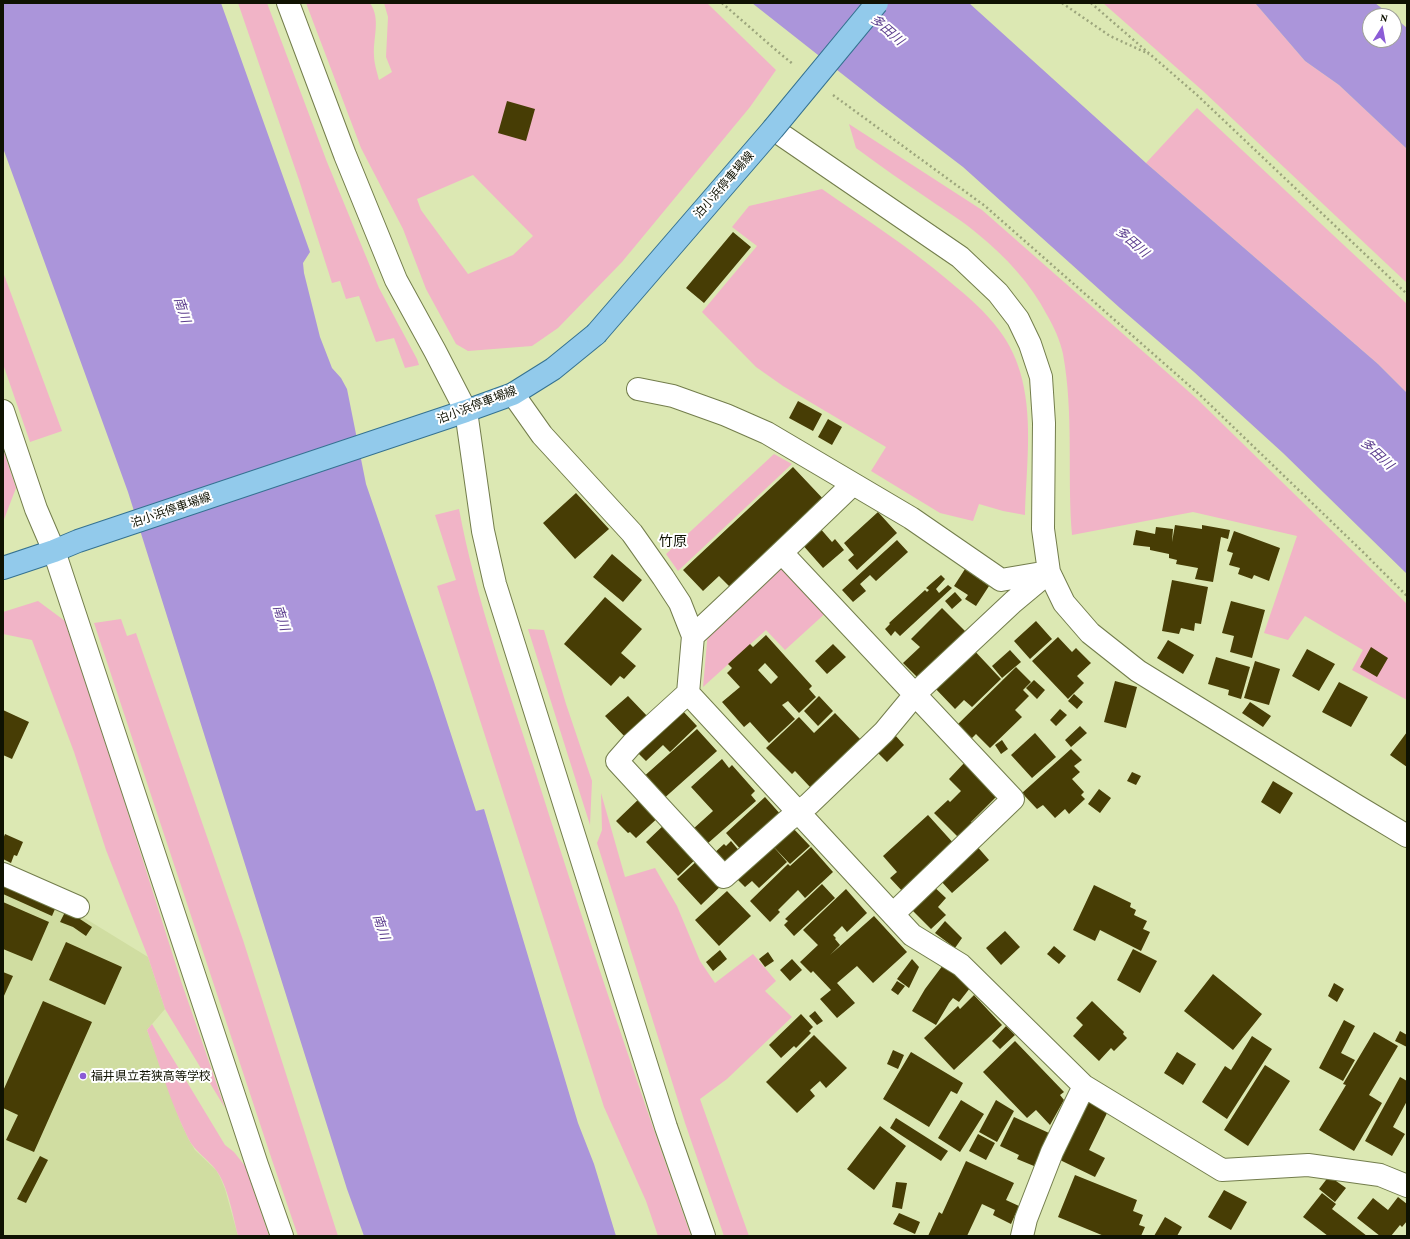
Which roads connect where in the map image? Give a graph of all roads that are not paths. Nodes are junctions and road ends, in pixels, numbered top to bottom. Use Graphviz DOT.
graph roads {
  1 [pos="288,3"];
  2 [pos="876,3"];
  3 [pos="772,129"];
  4 [pos="638,389"];
  5 [pos="513,394"];
  6 [pos="3,411"];
  7 [pos="466,411"];
  8 [pos="853,484"];
  9 [pos="54,551"];
  10 [pos="782,553"];
  11 [pos="3,568"];
  12 [pos="1049,572"];
  13 [pos="693,636"];
  14 [pos="688,693"];
  15 [pos="916,695"];
  16 [pos="799,812"];
  17 [pos="1407,836"];
  18 [pos="3,874"];
  19 [pos="78,907"];
  20 [pos="893,914"];
  21 [pos="1084,1086"];
  22 [pos="1407,1186"];
  23 [pos="282,1236"];
  24 [pos="704,1236"];
  25 [pos="1022,1236"];
  1 -- 7 [label="street"];
  2 -- 3 [label="main road, 泊小浜停車場線, bridge"];
  3 -- 5 [label="main road, 泊小浜停車場線, bridge"];
  3 -- 12 [label="street"];
  4 -- 8 [label="street"];
  5 -- 7 [label="main road, 泊小浜停車場線"];
  5 -- 13 [label="street"];
  6 -- 9 [label="street"];
  7 -- 9 [label="main road, 泊小浜停車場線"];
  7 -- 24 [label="street"];
  8 -- 10 [label="street"];
  8 -- 12 [label="street"];
  9 -- 11 [label="main road, 泊小浜停車場線"];
  9 -- 23 [label="street"];
  10 -- 13 [label="street"];
  10 -- 15 [label="street"];
  12 -- 15 [label="street"];
  12 -- 17 [label="street"];
  13 -- 14 [label="street"];
  14 -- 16 [label="street"];
  14 -- 16 [label="street"];
  15 -- 16 [label="street"];
  15 -- 20 [label="street"];
  16 -- 20 [label="street"];
  18 -- 19 [label="street"];
  20 -- 21 [label="street"];
  21 -- 22 [label="street"];
  21 -- 25 [label="street"];
}
